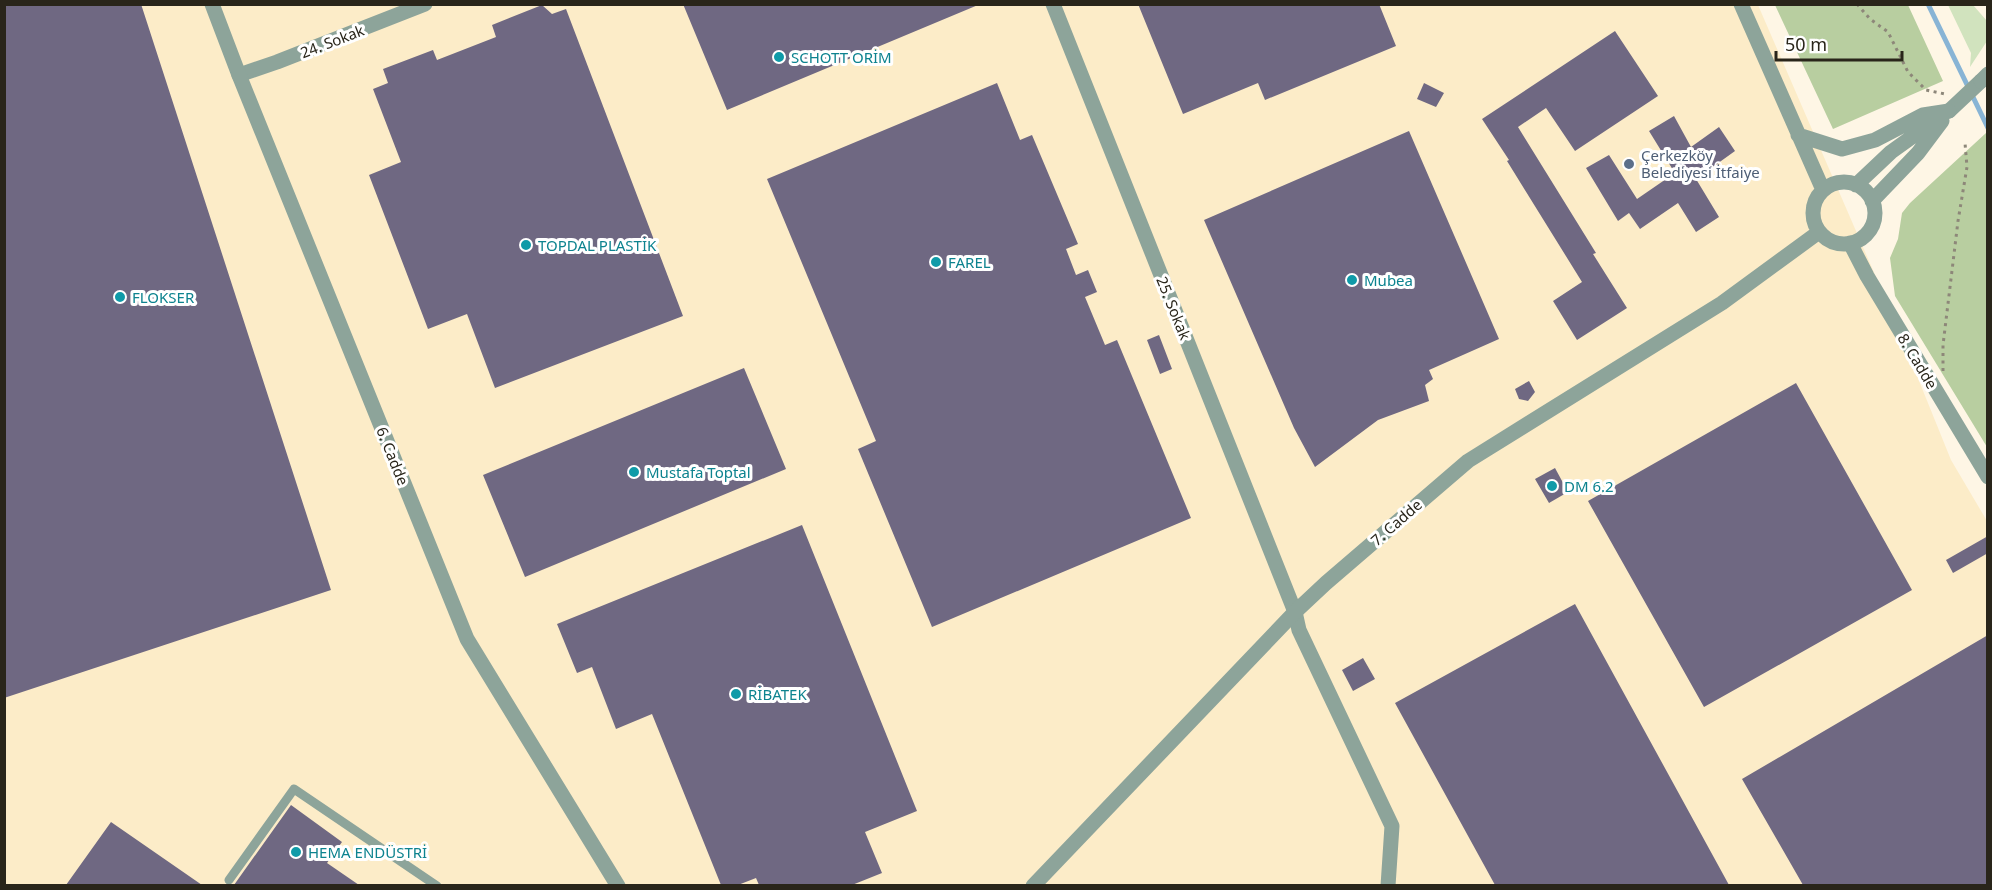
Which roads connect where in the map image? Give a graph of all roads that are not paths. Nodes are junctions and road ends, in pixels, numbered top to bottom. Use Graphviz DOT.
graph roads {
  1 [pos="212,4"];
  2 [pos="425,4"];
  3 [pos="1053,4"];
  4 [pos="1741,4"];
  5 [pos="239,75"];
  6 [pos="1984,78"];
  7 [pos="1949,111"];
  8 [pos="1798,135"];
  9 [pos="1856,185"];
  10 [pos="1823,190"];
  11 [pos="1872,201"];
  12 [pos="1820,232"];
  13 [pos="1850,243"];
  14 [pos="1988,477"];
  15 [pos="1295,612"];
  16 [pos="229,880"];
  17 [pos="437,885"];
  18 [pos="618,885"];
  19 [pos="1033,885"];
  20 [pos="1388,885"];
  1 -- 5 [label="street, 6. Cadde"];
  2 -- 5 [label="street, 24. Sokak"];
  3 -- 15 [label="street, 25. Sokak"];
  4 -- 8 [label="street"];
  5 -- 18 [label="street, 6. Cadde"];
  6 -- 7 [label="street"];
  7 -- 8 [label="street"];
  7 -- 9 [label="street"];
  7 -- 11 [label="street"];
  8 -- 10 [label="street"];
  9 -- 10 [label="street"];
  9 -- 11 [label="street"];
  10 -- 12 [label="street"];
  11 -- 13 [label="street"];
  12 -- 13 [label="street"];
  12 -- 15 [label="street, 7. Cadde"];
  13 -- 14 [label="street, 8. Cadde"];
  15 -- 19 [label="street, 7. Cadde"];
  15 -- 20 [label="street, 25. Sokak"];
  16 -- 17 [label="lane"];
}
